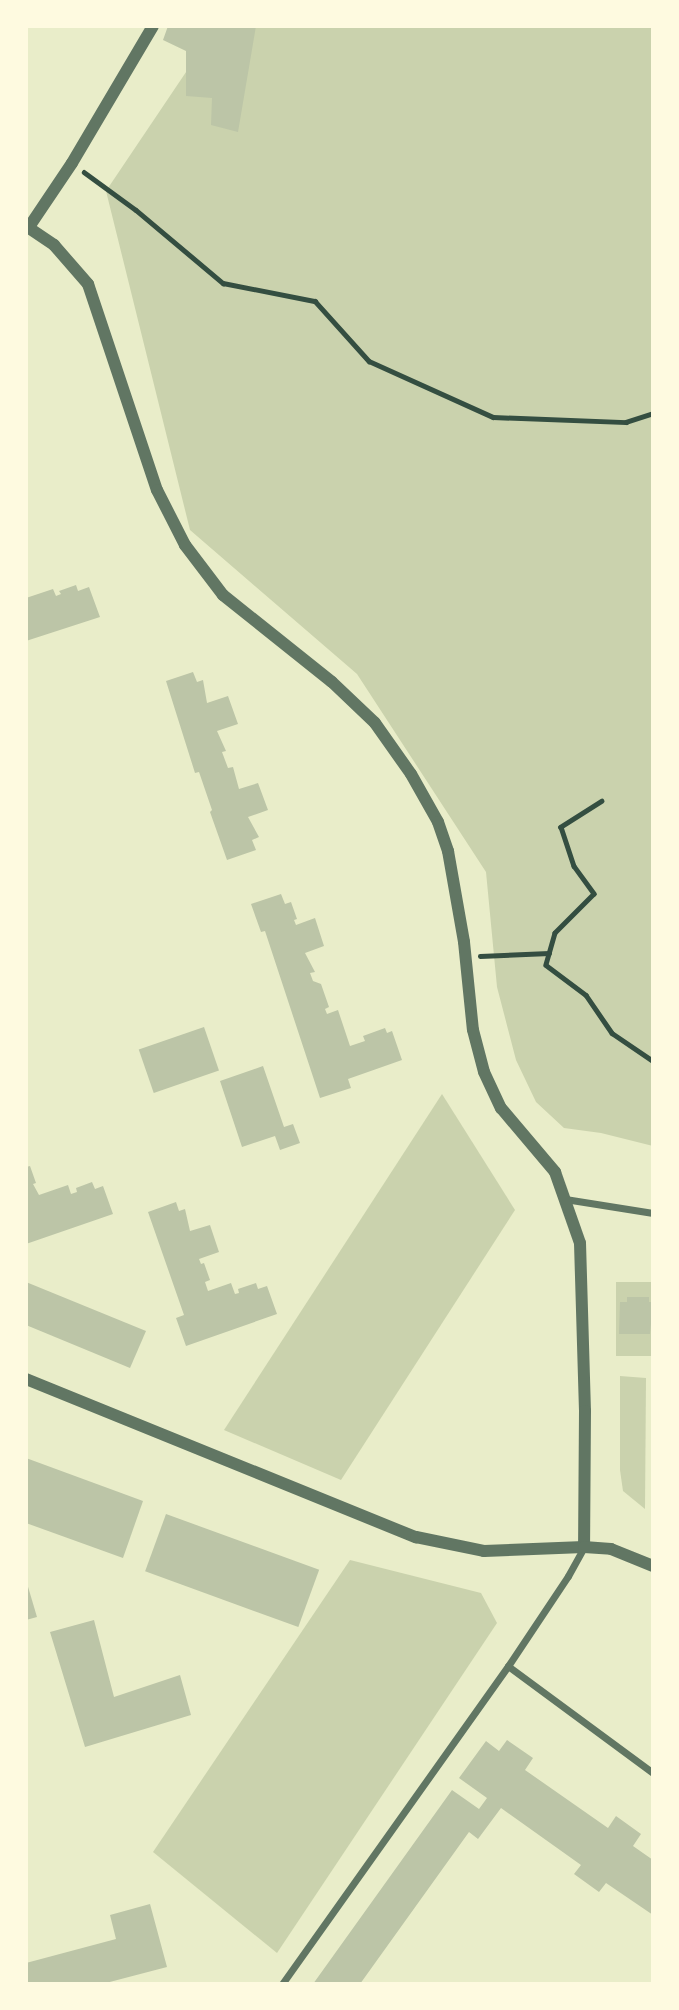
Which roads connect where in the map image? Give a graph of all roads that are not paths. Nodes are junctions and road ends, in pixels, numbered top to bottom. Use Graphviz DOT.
graph roads {
  1 [pos="153,26"];
  2 [pos="27,228"];
  3 [pos="565,1199"];
  4 [pos="653,1213"];
  5 [pos="26,1379"];
  6 [pos="583,1546"];
  7 [pos="653,1566"];
  8 [pos="508,1666"];
  9 [pos="653,1773"];
  10 [pos="282,1984"];
  1 -- 2 [label="street"];
  2 -- 3 [label="street"];
  3 -- 4 [label="street"];
  3 -- 6 [label="street"];
  5 -- 6 [label="street"];
  6 -- 7 [label="street"];
  6 -- 8 [label="street"];
  8 -- 9 [label="street"];
  8 -- 10 [label="street"];
}
